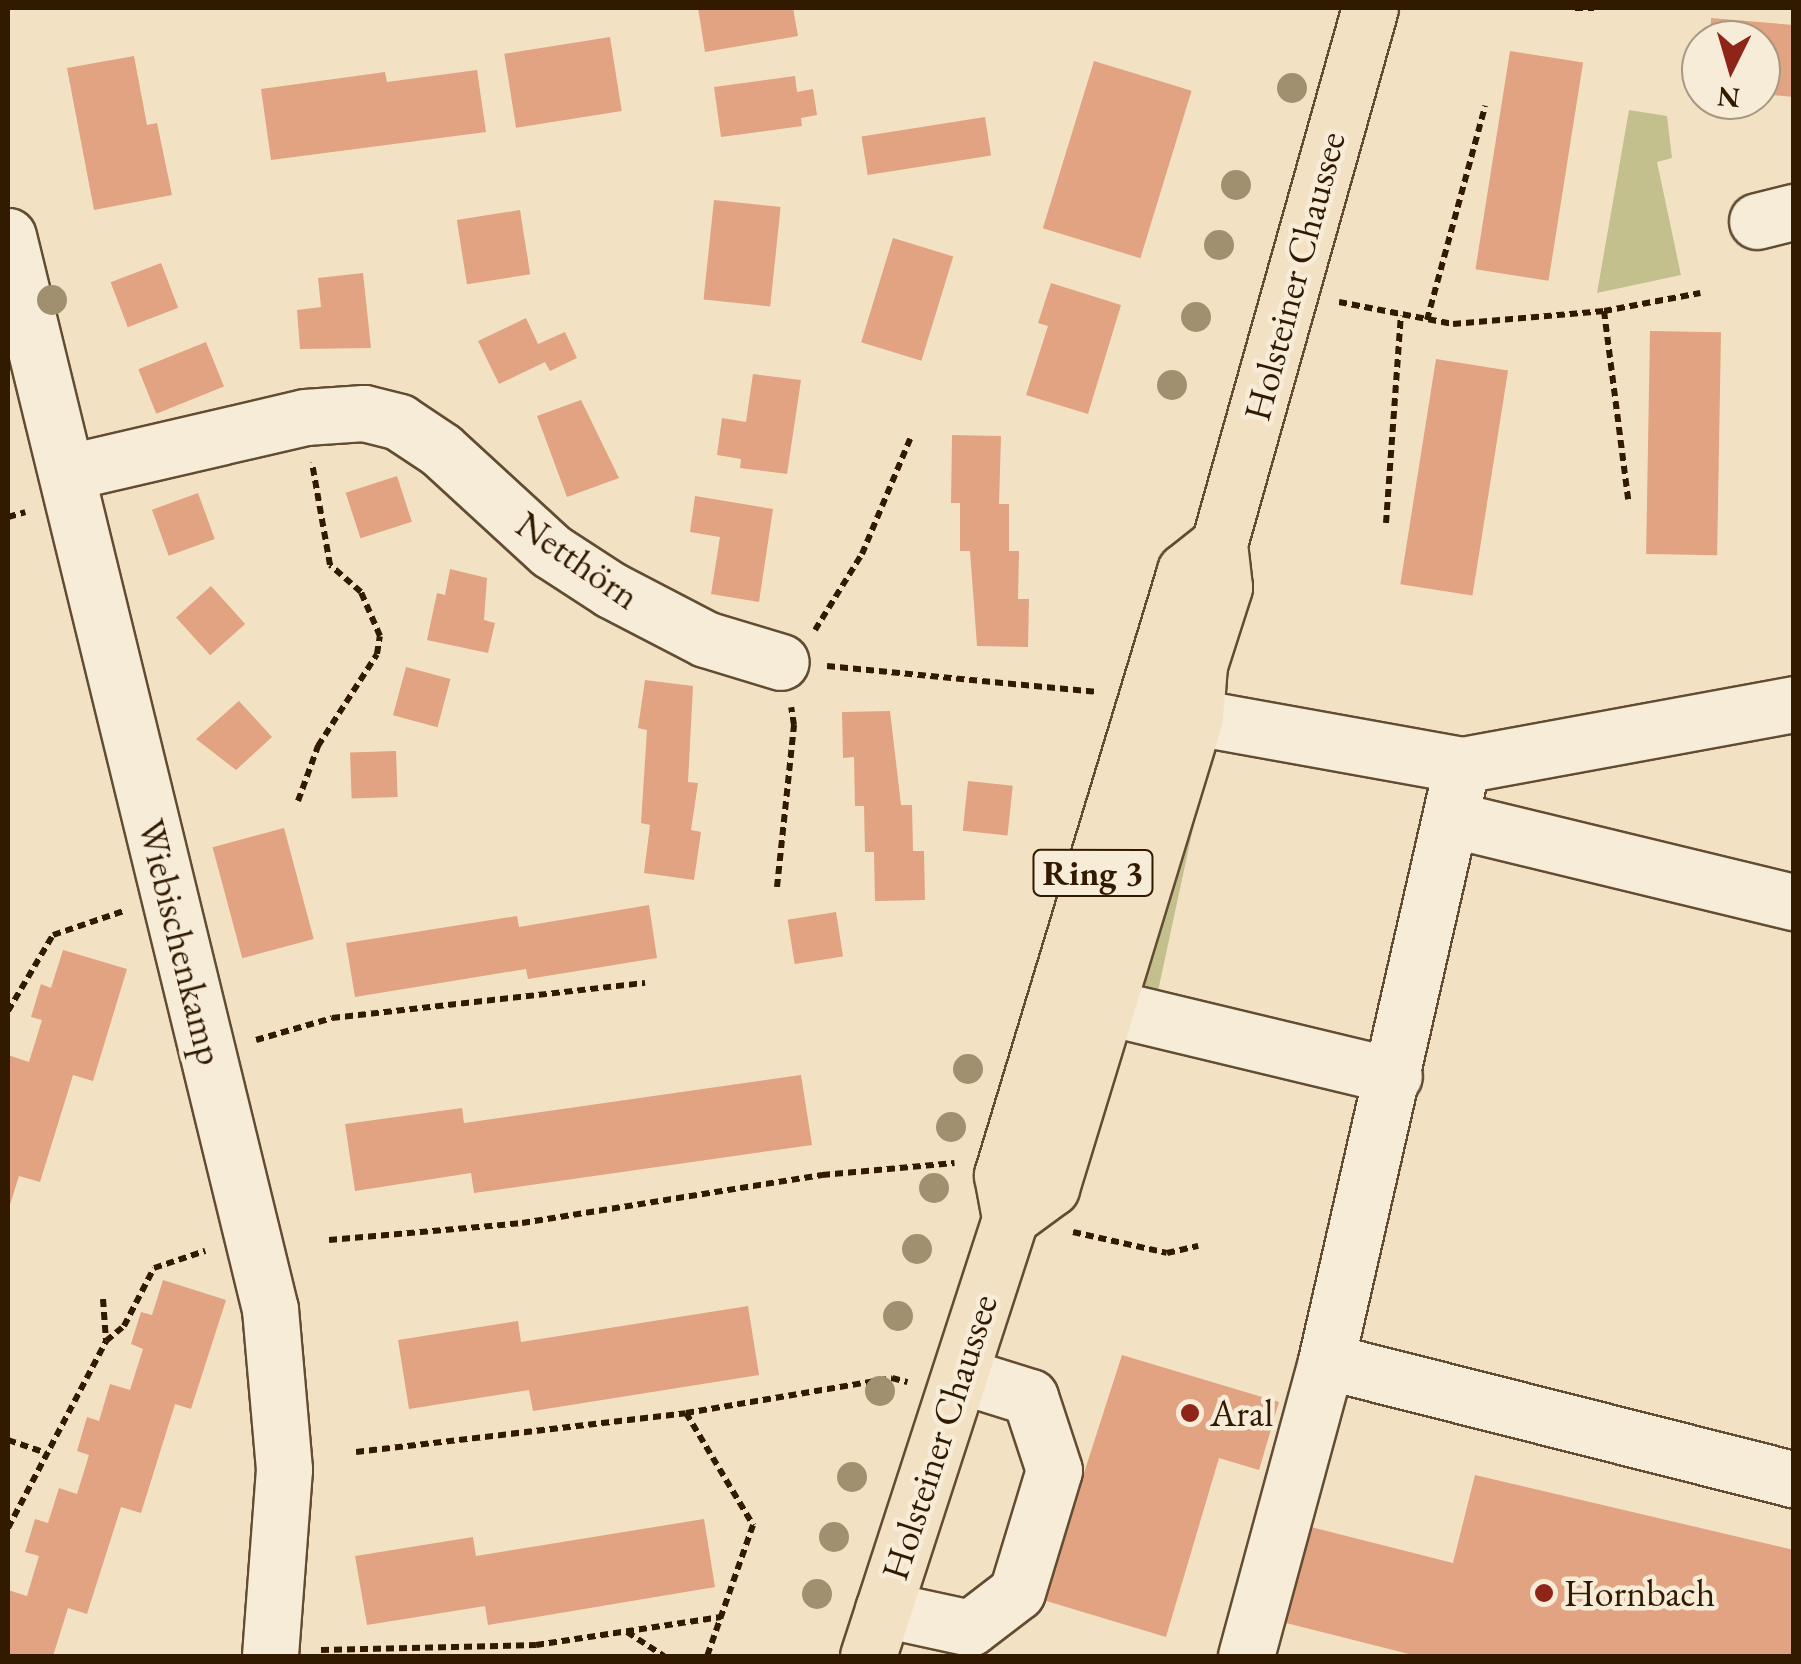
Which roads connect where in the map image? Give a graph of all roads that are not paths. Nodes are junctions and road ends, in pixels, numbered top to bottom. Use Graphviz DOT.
graph roads {
  1 [pos="1370,8"];
  2 [pos="8,236"];
  3 [pos="19,336"];
  4 [pos="69,472"];
  5 [pos="1218,544"];
  6 [pos="781,662"];
  7 [pos="1794,704"];
  8 [pos="1195,717"];
  9 [pos="1462,765"];
  10 [pos="1450,819"];
  11 [pos="1794,902"];
  12 [pos="1107,1007"];
  13 [pos="1394,1076"];
  14 [pos="1010,1218"];
  15 [pos="1326,1361"];
  16 [pos="934,1379"];
  17 [pos="1794,1478"];
  18 [pos="875,1633"];
  19 [pos="285,1653"];
  20 [pos="1246,1656"];
  1 -- 5 [label="main road, Holsteiner Chaussee / Ring 3"];
  2 -- 3 [label="street, Wiebischenkamp"];
  3 -- 4 [label="street, Wiebischenkamp"];
  4 -- 6 [label="street, Netthörn"];
  4 -- 19 [label="street, Wiebischenkamp"];
  5 -- 8 [label="main road, Holsteiner Chaussee / Ring 3"];
  5 -- 14 [label="main road, Holsteiner Chaussee / Ring 3"];
  7 -- 9 [label="street"];
  8 -- 9 [label="street"];
  8 -- 12 [label="main road, Holsteiner Chaussee / Ring 3"];
  9 -- 10 [label="street"];
  10 -- 11 [label="street"];
  10 -- 13 [label="street"];
  12 -- 13 [label="street"];
  12 -- 14 [label="main road, Holsteiner Chaussee / Ring 3"];
  13 -- 15 [label="street"];
  14 -- 16 [label="main road, Holsteiner Chaussee / Ring 3"];
  15 -- 17 [label="street"];
  15 -- 20 [label="street"];
  16 -- 18 [label="main road, Holsteiner Chaussee / Ring 3"];
  16 -- 18 [label="street"];
}
